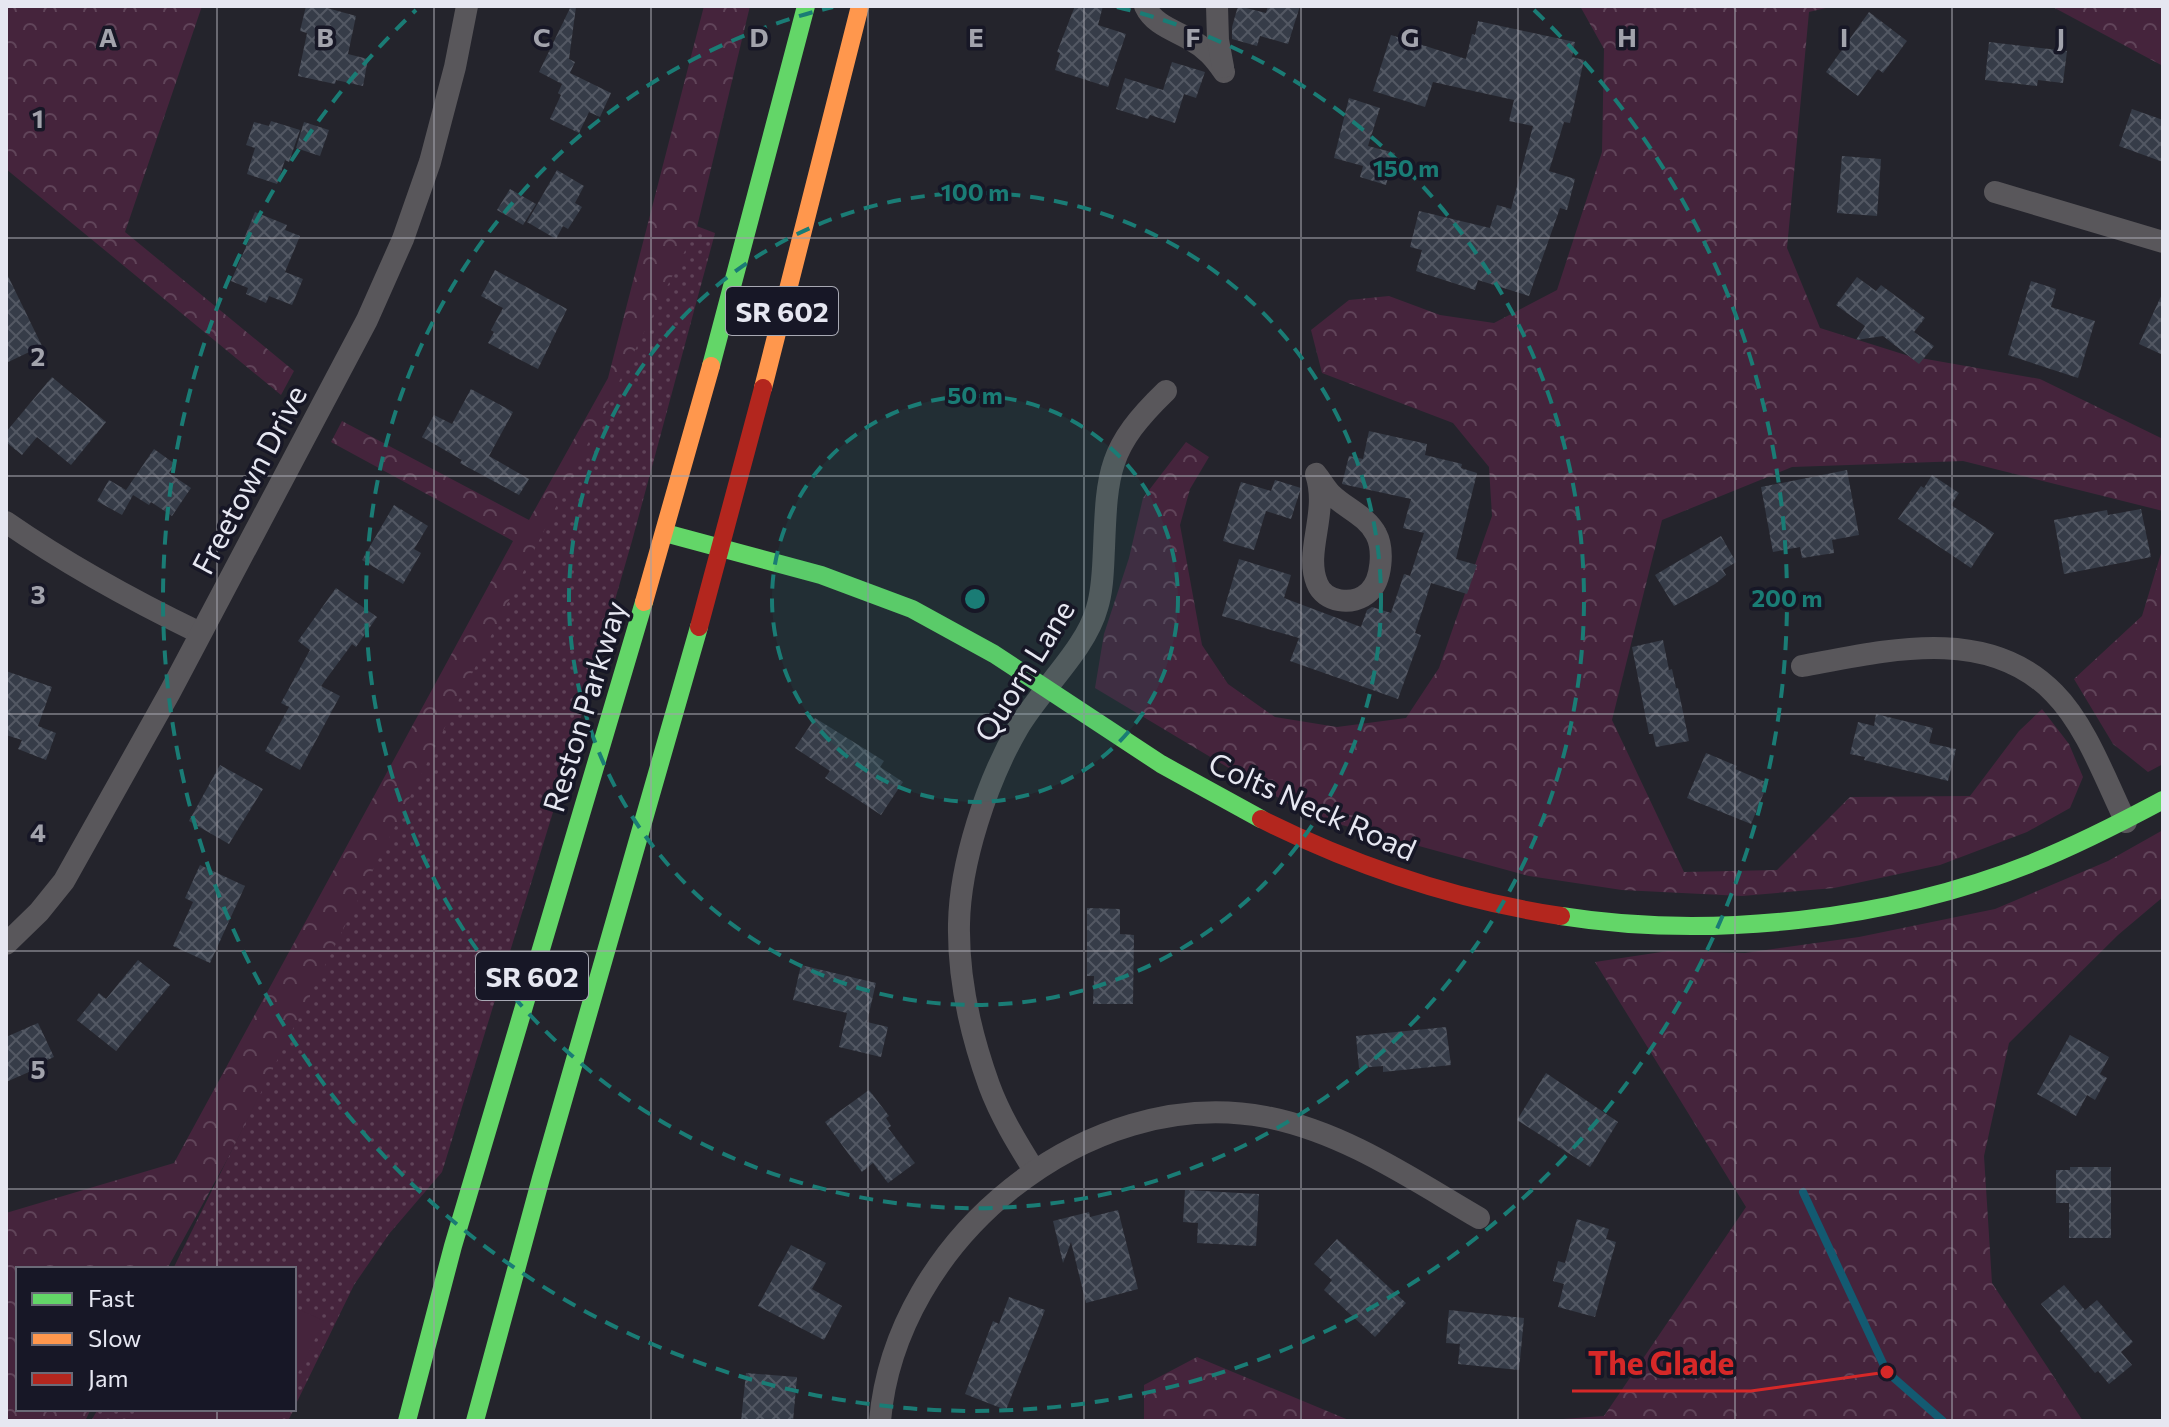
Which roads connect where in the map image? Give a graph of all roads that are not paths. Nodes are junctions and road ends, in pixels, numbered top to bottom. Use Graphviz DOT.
graph roads {
  1 [pos="467,6"];
  2 [pos="806,6"];
  3 [pos="860,6"];
  4 [pos="1145,6"];
  5 [pos="1217,6"];
  6 [pos="1995,192"];
  7 [pos="2163,242"];
  8 [pos="1166,391"];
  9 [pos="6,522"];
  10 [pos="665,533"];
  11 [pos="721,548"];
  12 [pos="1358,598"];
  13 [pos="200,633"];
  14 [pos="1802,666"];
  15 [pos="1046,686"];
  16 [pos="2163,800"];
  17 [pos="2126,822"];
  18 [pos="6,944"];
  19 [pos="1034,1170"];
  20 [pos="1479,1218"];
  21 [pos="407,1421"];
  22 [pos="475,1421"];
  23 [pos="880,1421"];
  1 -- 13 [label="street, Freetown Drive"];
  2 -- 10 [label="main road, Reston Parkway / SR 602"];
  3 -- 11 [label="main road, SR 602"];
  4 -- 5 [label="street"];
  6 -- 7 [label="street"];
  8 -- 15 [label="street, Quorn Lane"];
  9 -- 13 [label="street"];
  10 -- 11 [label="main road, Colts Neck Road"];
  10 -- 21 [label="main road, Reston Parkway / SR 602"];
  11 -- 15 [label="main road, Colts Neck Road"];
  11 -- 22 [label="main road, SR 602"];
  12 -- 12 [label="street"];
  13 -- 18 [label="street, Freetown Drive"];
  14 -- 17 [label="street"];
  15 -- 17 [label="main road, Colts Neck Road"];
  15 -- 19 [label="street, Quorn Lane"];
  16 -- 17 [label="main road, Colts Neck Road"];
  19 -- 20 [label="street"];
  19 -- 23 [label="street"];
}
